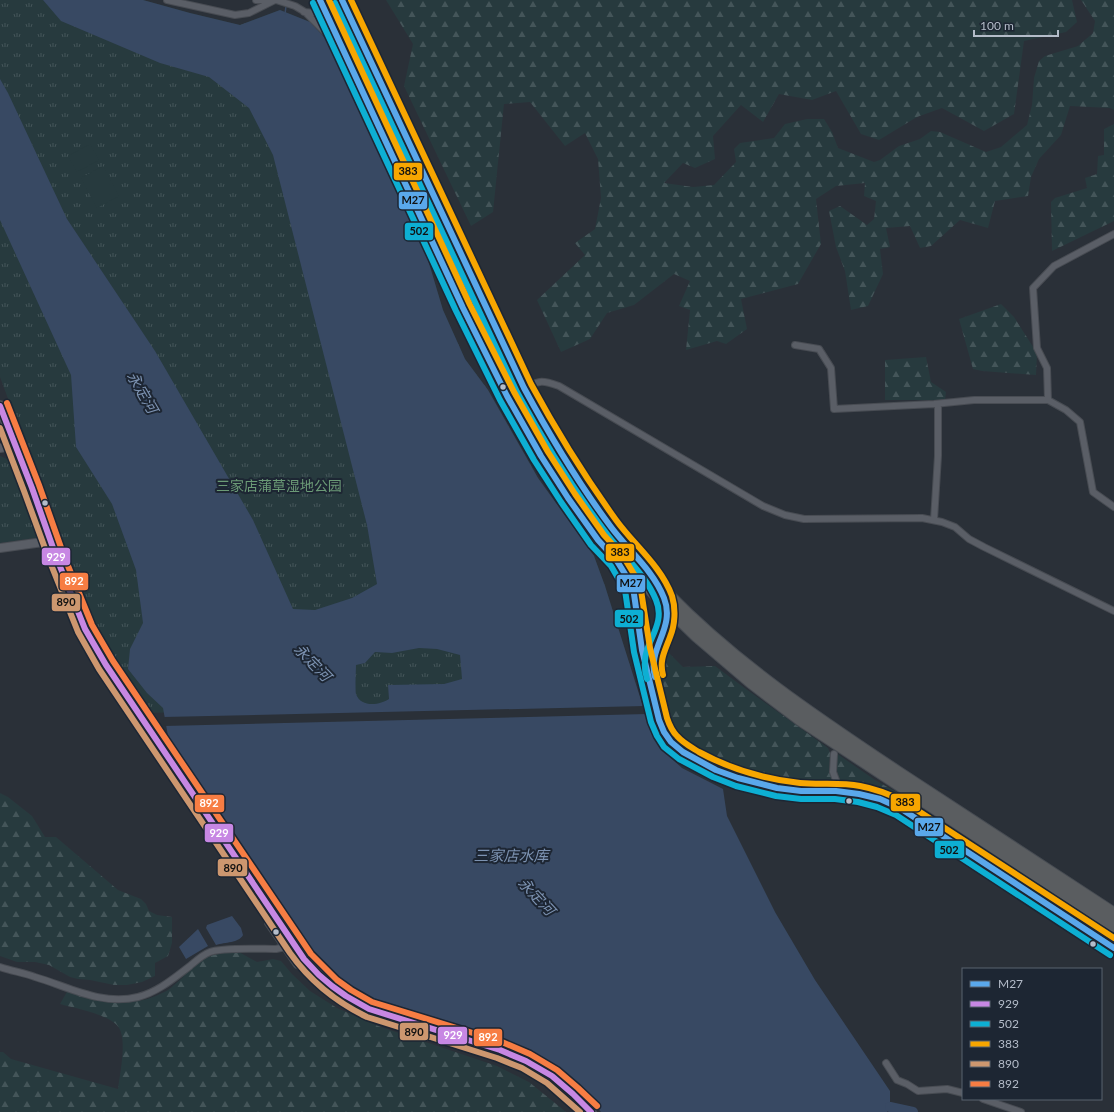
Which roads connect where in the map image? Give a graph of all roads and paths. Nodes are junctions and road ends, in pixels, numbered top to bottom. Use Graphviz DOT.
graph roads {
  1 [pos="167,0"];
  2 [pos="256,0"];
  3 [pos="320,0"];
  4 [pos="328,0"];
  5 [pos="342,0"];
  6 [pos="276,1"];
  7 [pos="304,12"];
  8 [pos="326,14"];
  9 [pos="343,50"];
  10 [pos="421,171"];
  11 [pos="1114,234"];
  12 [pos="795,345"];
  13 [pos="524,388"];
  14 [pos="507,396"];
  15 [pos="1048,400"];
  16 [pos="938,404"];
  17 [pos="0,406"];
  18 [pos="15,446"];
  19 [pos="0,448"];
  20 [pos="560,453"];
  21 [pos="1114,507"];
  22 [pos="934,520"];
  23 [pos="50,541"];
  24 [pos="0,548"];
  25 [pos="644,569"];
  26 [pos="1114,611"];
  27 [pos="834,754"];
  28 [pos="738,778"];
  29 [pos="840,791"];
  30 [pos="272,913"];
  31 [pos="1114,914"];
  32 [pos="1114,926"];
  33 [pos="285,947"];
  34 [pos="1114,948"];
  35 [pos="0,967"];
  36 [pos="312,969"];
  37 [pos="886,1063"];
  38 [pos="962,1093"];
  39 [pos="986,1100"];
  40 [pos="591,1112"];
  41 [pos="1020,1112"];
  1 -- 6 [label="street"];
  2 -- 6 [label="street"];
  3 -- 8 [label="highway"];
  4 -- 32 [label="highway, bridge"];
  5 -- 10 [label="highway"];
  6 -- 7 [label="street"];
  7 -- 8 [label="street"];
  7 -- 9 [label="street"];
  8 -- 9 [label="highway"];
  9 -- 14 [label="highway"];
  10 -- 13 [label="highway"];
  10 -- 20 [label="highway, bridge"];
  11 -- 15 [label="street"];
  12 -- 16 [label="street"];
  13 -- 14 [label="street"];
  13 -- 20 [label="highway"];
  13 -- 22 [label="street"];
  14 -- 28 [label="highway"];
  15 -- 16 [label="street"];
  15 -- 21 [label="street"];
  16 -- 22 [label="street"];
  17 -- 18 [label="main road"];
  18 -- 19 [label="street"];
  18 -- 23 [label="main road"];
  20 -- 25 [label="highway"];
  22 -- 26 [label="street"];
  23 -- 24 [label="street"];
  23 -- 30 [label="main road"];
  25 -- 28 [label="highway"];
  25 -- 31 [label="highway, bridge"];
  27 -- 29 [label="street"];
  28 -- 29 [label="highway"];
  29 -- 34 [label="highway"];
  30 -- 33 [label="street"];
  30 -- 36 [label="main road"];
  33 -- 35 [label="street"];
  33 -- 36 [label="street"];
  36 -- 40 [label="main road"];
  37 -- 38 [label="street"];
  39 -- 41 [label="street"];
}
